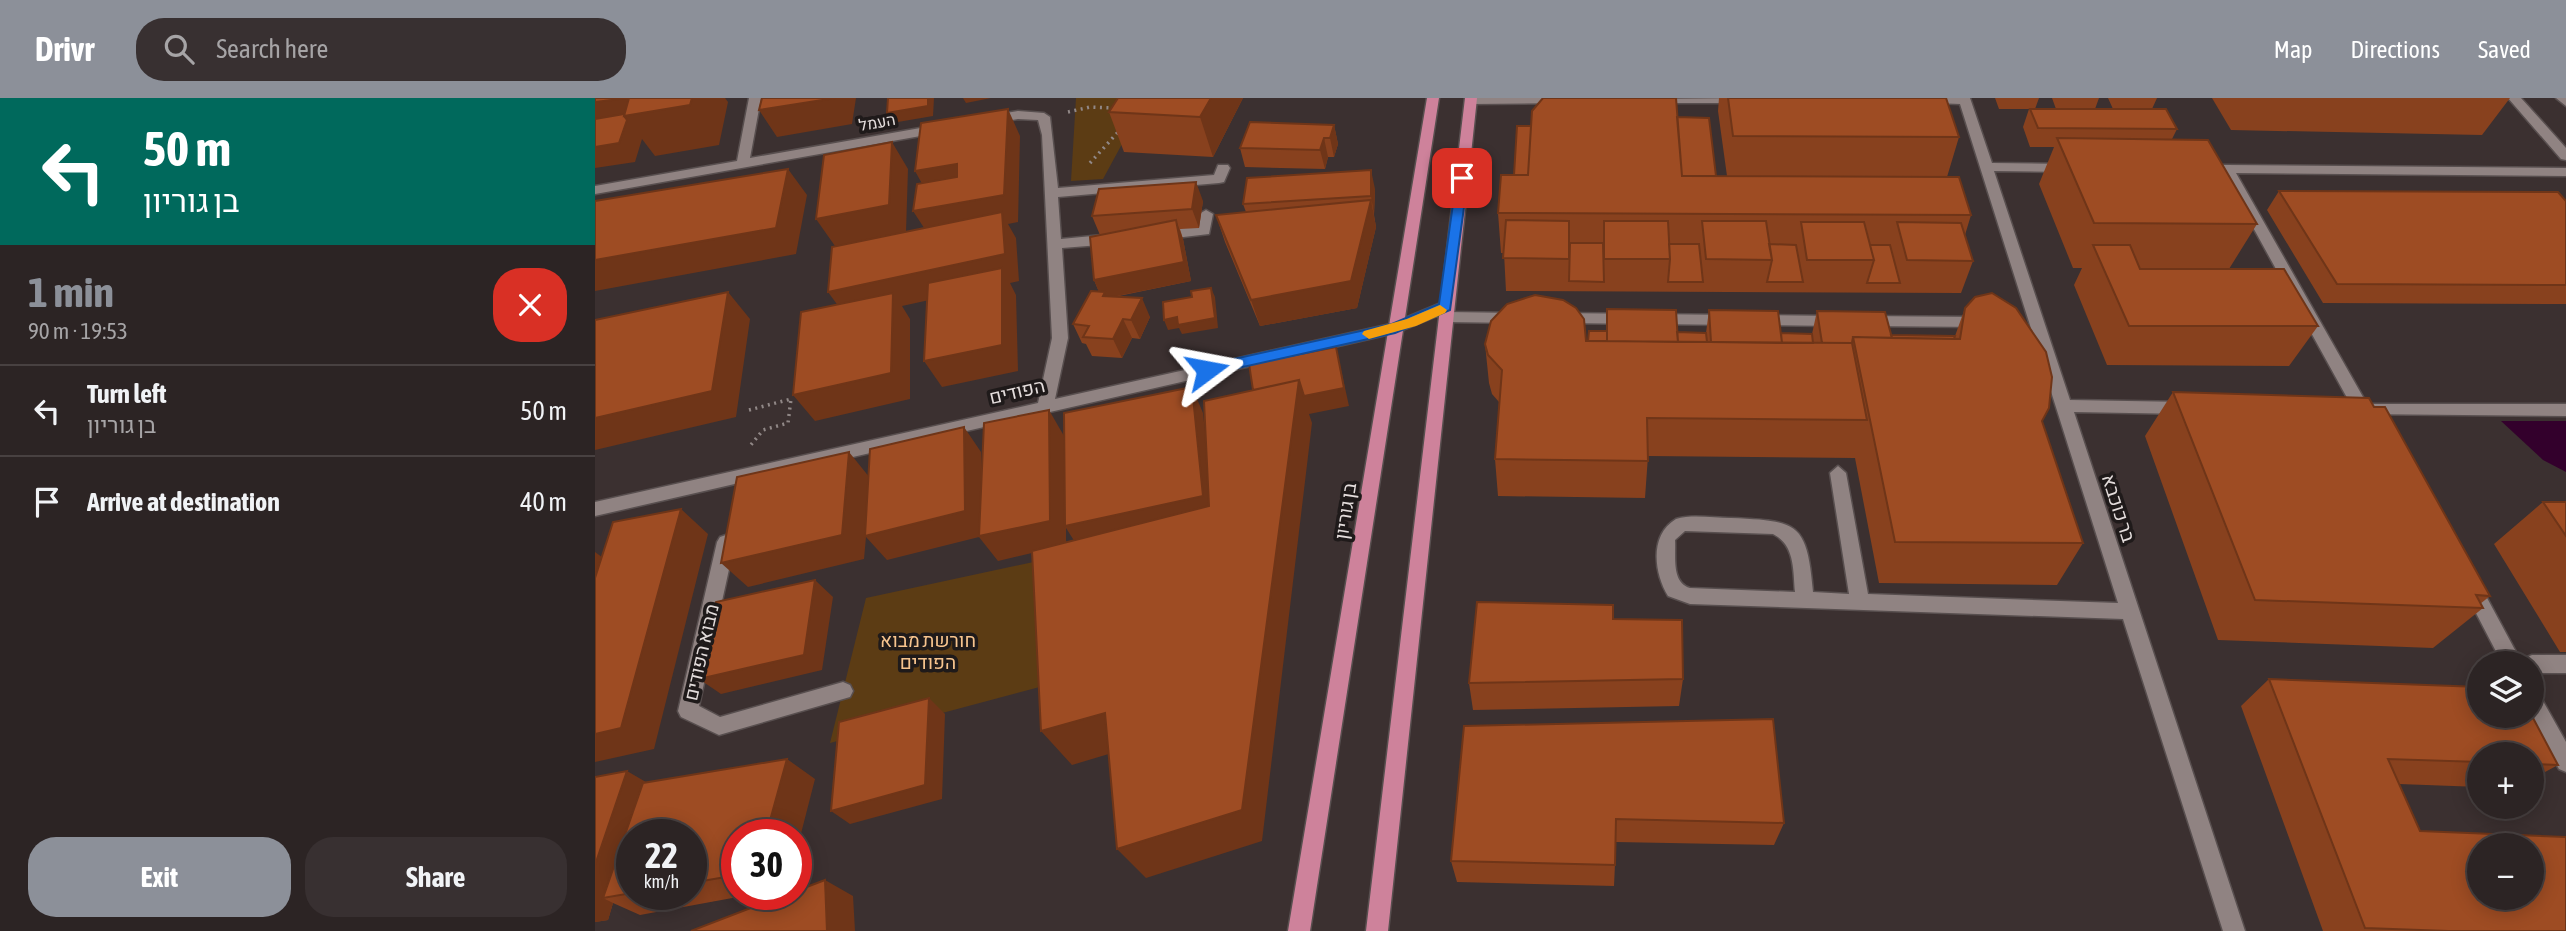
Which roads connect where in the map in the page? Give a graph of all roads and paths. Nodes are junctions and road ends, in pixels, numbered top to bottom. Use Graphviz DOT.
graph roads {
  1 [pos="755,98"];
  2 [pos="1433,98"];
  3 [pos="1911,98"];
  4 [pos="2514,98"];
  5 [pos="1471,99"];
  6 [pos="1579,99"];
  7 [pos="1647,99"];
  8 [pos="1756,99"];
  9 [pos="1964,99"];
  10 [pos="1122,108"];
  11 [pos="1044,117"];
  12 [pos="1126,122"];
  13 [pos="2566,156"];
  14 [pos="743,163"];
  15 [pos="1986,167"];
  16 [pos="1223,168"];
  17 [pos="2080,168"];
  18 [pos="2187,169"];
  19 [pos="2227,169"];
  20 [pos="2566,172"];
  21 [pos="1051,177"];
  22 [pos="595,190"];
  23 [pos="1052,193"];
  24 [pos="1206,214"];
  25 [pos="1149,236"];
  26 [pos="1122,238"];
  27 [pos="1055,244"];
  28 [pos="1445,312"];
  29 [pos="1995,322"];
  30 [pos="1395,328"];
  31 [pos="1045,406"];
  32 [pos="2064,407"];
  33 [pos="2199,408"];
  34 [pos="749,410"];
  35 [pos="2362,410"];
  36 [pos="2566,410"];
  37 [pos="763,430"];
  38 [pos="2388,434"];
  39 [pos="1838,473"];
  40 [pos="741,475"];
  41 [pos="736,502"];
  42 [pos="595,509"];
  43 [pos="730,528"];
  44 [pos="2460,567"];
  45 [pos="1805,601"];
  46 [pos="1860,602"];
  47 [pos="2130,611"];
  48 [pos="2506,651"];
  49 [pos="2544,664"];
  50 [pos="2566,664"];
  51 [pos="842,691"];
  52 [pos="2544,722"];
  53 [pos="2566,762"];
  54 [pos="1299,931"];
  55 [pos="1377,931"];
  56 [pos="2234,931"];
  1 -- 14 [label="street"];
  2 -- 30 [label="main road, בן גוריון"];
  3 -- 9 [label="street"];
  4 -- 13 [label="street"];
  5 -- 6 [label="street"];
  5 -- 28 [label="main road"];
  7 -- 8 [label="street"];
  9 -- 15 [label="street, בר כוכבא"];
  10 -- 11 [label="path"];
  11 -- 14 [label="street, העמל"];
  11 -- 21 [label="street"];
  12 -- 21 [label="path"];
  14 -- 22 [label="street, העמל"];
  15 -- 17 [label="street"];
  15 -- 32 [label="street, בר כוכבא"];
  16 -- 23 [label="street"];
  18 -- 19 [label="street"];
  19 -- 20 [label="street"];
  19 -- 35 [label="street"];
  21 -- 23 [label="street"];
  23 -- 27 [label="street"];
  24 -- 25 [label="street"];
  26 -- 27 [label="street"];
  27 -- 31 [label="street"];
  28 -- 29 [label="street"];
  28 -- 30 [label="street, הפודים"];
  28 -- 55 [label="main road"];
  30 -- 31 [label="street, הפודים"];
  30 -- 54 [label="main road, בן גוריון"];
  31 -- 40 [label="street, הפודים"];
  32 -- 33 [label="street"];
  32 -- 47 [label="street, בר כוכבא"];
  34 -- 37 [label="path"];
  35 -- 36 [label="street"];
  35 -- 38 [label="street"];
  39 -- 46 [label="street"];
  40 -- 41 [label="street"];
  40 -- 42 [label="street, הפודים"];
  43 -- 51 [label="street, מבוא הפודים"];
  44 -- 48 [label="street"];
  45 -- 45 [label="street"];
  45 -- 46 [label="street"];
  46 -- 47 [label="street"];
  47 -- 56 [label="street, בר כוכבא"];
  49 -- 50 [label="street"];
  52 -- 53 [label="street"];
}
